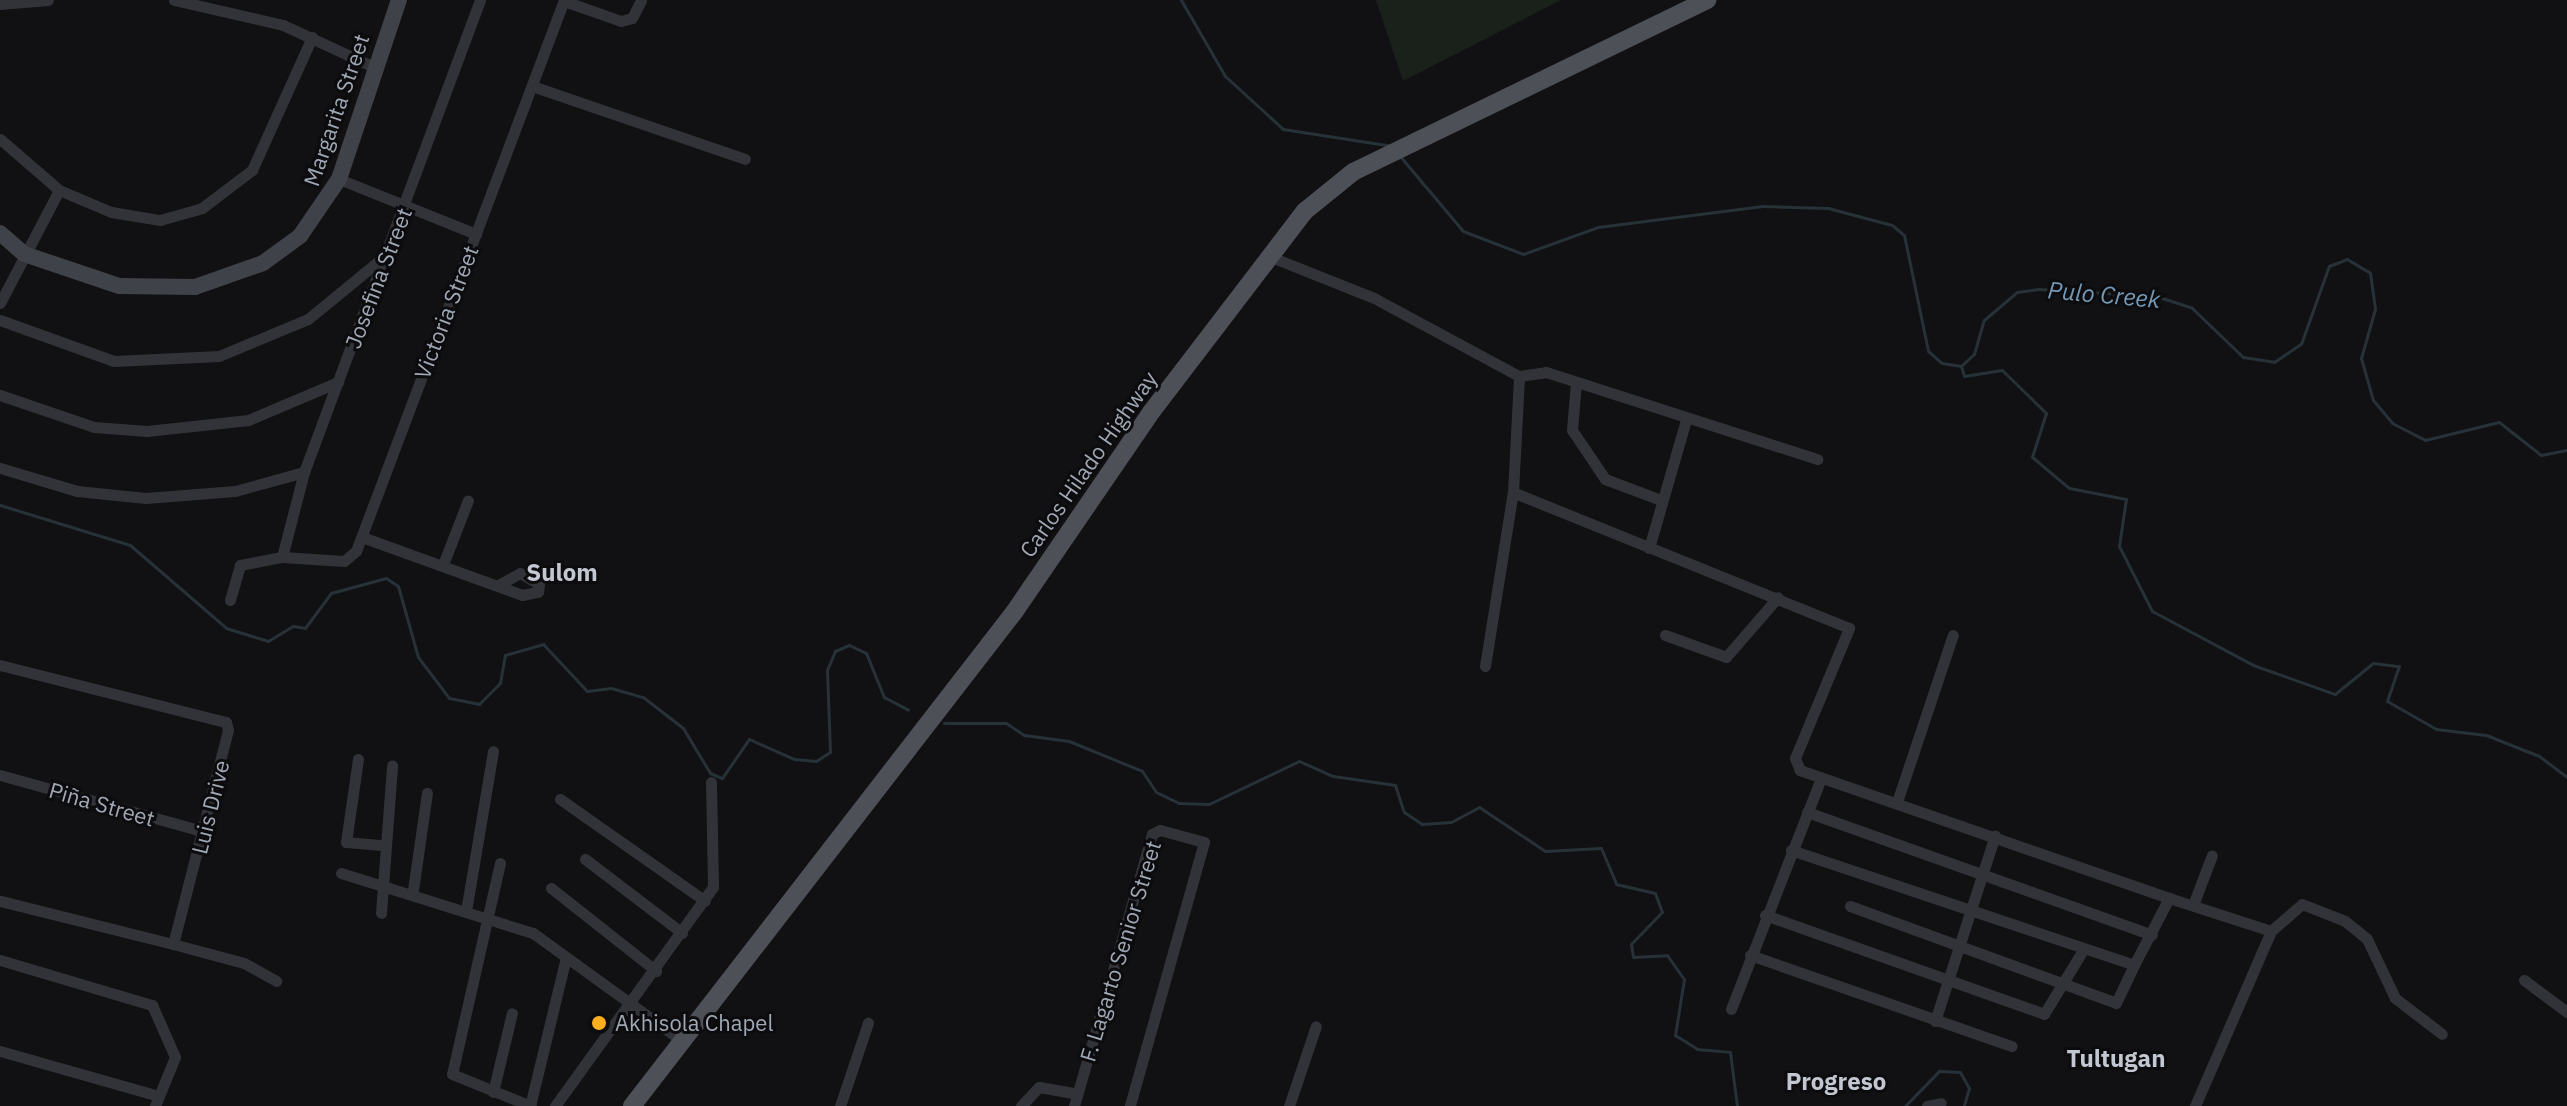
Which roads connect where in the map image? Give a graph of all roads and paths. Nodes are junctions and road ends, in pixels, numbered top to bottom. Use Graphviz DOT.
graph roads {
  1 [pos="48,0"];
  2 [pos="174,0"];
  3 [pos="480,0"];
  4 [pos="641,0"];
  5 [pos="1707,0"];
  6 [pos="397,1"];
  7 [pos="564,1"];
  8 [pos="0,4"];
  9 [pos="312,37"];
  10 [pos="374,67"];
  11 [pos="532,86"];
  12 [pos="0,139"];
  13 [pos="745,159"];
  14 [pos="339,179"];
  15 [pos="59,190"];
  16 [pos="407,204"];
  17 [pos="0,233"];
  18 [pos="476,234"];
  19 [pos="24,254"];
  20 [pos="386,255"];
  21 [pos="1266,255"];
  22 [pos="0,303"];
  23 [pos="0,320"];
  24 [pos="1519,376"];
  25 [pos="338,382"];
  26 [pos="1576,382"];
  27 [pos="0,395"];
  28 [pos="1686,420"];
  29 [pos="1817,459"];
  30 [pos="0,468"];
  31 [pos="304,472"];
  32 [pos="1513,492"];
  33 [pos="468,500"];
  34 [pos="1661,500"];
  35 [pos="362,537"];
  36 [pos="1649,548"];
  37 [pos="282,557"];
  38 [pos="444,562"];
  39 [pos="498,585"];
  40 [pos="1778,597"];
  41 [pos="230,600"];
  42 [pos="1665,635"];
  43 [pos="1953,635"];
  44 [pos="0,665"];
  45 [pos="1485,666"];
  46 [pos="493,751"];
  47 [pos="358,759"];
  48 [pos="392,765"];
  49 [pos="0,775"];
  50 [pos="1821,778"];
  51 [pos="711,782"];
  52 [pos="427,793"];
  53 [pos="560,799"];
  54 [pos="1897,802"];
  55 [pos="1807,812"];
  56 [pos="205,832"];
  57 [pos="1995,835"];
  58 [pos="382,845"];
  59 [pos="1791,850"];
  60 [pos="2212,855"];
  61 [pos="585,859"];
  62 [pos="500,863"];
  63 [pos="341,873"];
  64 [pos="1982,876"];
  65 [pos="384,882"];
  66 [pos="551,888"];
  67 [pos="413,890"];
  68 [pos="2169,898"];
  69 [pos="0,901"];
  70 [pos="705,901"];
  71 [pos="2193,905"];
  72 [pos="1850,906"];
  73 [pos="1971,907"];
  74 [pos="466,911"];
  75 [pos="381,913"];
  76 [pos="1765,915"];
  77 [pos="487,918"];
  78 [pos="2271,931"];
  79 [pos="682,933"];
  80 [pos="2152,935"];
  81 [pos="173,944"];
  82 [pos="1960,945"];
  83 [pos="2083,950"];
  84 [pos="1750,955"];
  85 [pos="566,957"];
  86 [pos="0,960"];
  87 [pos="2134,965"];
  88 [pos="656,971"];
  89 [pos="2524,980"];
  90 [pos="276,981"];
  91 [pos="1947,983"];
  92 [pos="2063,986"];
  93 [pos="629,1003"];
  94 [pos="1731,1009"];
  95 [pos="2567,1012"];
  96 [pos="512,1013"];
  97 [pos="1935,1021"];
  98 [pos="868,1023"];
  99 [pos="1316,1026"];
  100 [pos="2442,1034"];
  101 [pos="681,1040"];
  102 [pos="2012,1046"];
  103 [pos="0,1051"];
  104 [pos="493,1092"];
  105 [pos="1075,1100"];
  106 [pos="157,1101"];
  107 [pos="1941,1103"];
  108 [pos="531,1106"];
  109 [pos="555,1106"];
  110 [pos="632,1106"];
  111 [pos="840,1106"];
  112 [pos="1021,1106"];
  113 [pos="1130,1106"];
  114 [pos="1289,1106"];
  115 [pos="1927,1106"];
  116 [pos="2195,1106"];
  1 -- 8 [label="street"];
  2 -- 9 [label="street"];
  3 -- 16 [label="street, Josefina Street"];
  4 -- 7 [label="street"];
  5 -- 21 [label="main road, Carlos Hilado Highway"];
  6 -- 10 [label="street, Margarita Street"];
  7 -- 11 [label="street, Victoria Street"];
  9 -- 10 [label="street"];
  9 -- 15 [label="street"];
  10 -- 14 [label="street, Margarita Street"];
  11 -- 13 [label="street"];
  11 -- 18 [label="street, Victoria Street"];
  12 -- 15 [label="street"];
  14 -- 16 [label="street"];
  14 -- 19 [label="street, Margarita Street"];
  15 -- 19 [label="street"];
  16 -- 18 [label="street"];
  16 -- 20 [label="street, Josefina Street"];
  17 -- 19 [label="street, Margarita Street"];
  18 -- 35 [label="street, Victoria Street"];
  19 -- 22 [label="street"];
  20 -- 23 [label="street"];
  20 -- 25 [label="street, Josefina Street"];
  21 -- 24 [label="street"];
  21 -- 101 [label="main road, Carlos Hilado Highway"];
  24 -- 26 [label="street"];
  24 -- 32 [label="street"];
  25 -- 27 [label="street"];
  25 -- 31 [label="street, Josefina Street"];
  26 -- 28 [label="street"];
  26 -- 34 [label="street"];
  28 -- 29 [label="street"];
  28 -- 34 [label="street"];
  30 -- 31 [label="street"];
  31 -- 37 [label="street, Josefina Street"];
  32 -- 36 [label="street"];
  32 -- 45 [label="street"];
  33 -- 38 [label="street"];
  34 -- 36 [label="street"];
  35 -- 37 [label="street, Victoria Street"];
  35 -- 38 [label="street"];
  36 -- 40 [label="street"];
  37 -- 41 [label="street"];
  38 -- 39 [label="street"];
  40 -- 42 [label="street"];
  40 -- 50 [label="street"];
  43 -- 54 [label="street"];
  44 -- 56 [label="street, Luis Drive"];
  46 -- 74 [label="street"];
  47 -- 58 [label="street"];
  48 -- 58 [label="street"];
  49 -- 56 [label="street, Piña Street"];
  50 -- 54 [label="street"];
  50 -- 55 [label="street"];
  51 -- 70 [label="street"];
  52 -- 67 [label="street"];
  53 -- 70 [label="street"];
  54 -- 57 [label="street"];
  55 -- 59 [label="street"];
  55 -- 64 [label="street"];
  56 -- 81 [label="street, Luis Drive"];
  57 -- 64 [label="street"];
  57 -- 68 [label="street"];
  58 -- 65 [label="street"];
  59 -- 73 [label="street"];
  59 -- 76 [label="street"];
  60 -- 71 [label="street"];
  61 -- 79 [label="street"];
  62 -- 77 [label="street"];
  63 -- 65 [label="street"];
  64 -- 73 [label="street"];
  64 -- 80 [label="street"];
  65 -- 67 [label="street"];
  65 -- 75 [label="street"];
  66 -- 88 [label="street"];
  67 -- 74 [label="street"];
  68 -- 71 [label="street"];
  68 -- 80 [label="street"];
  69 -- 81 [label="street"];
  70 -- 79 [label="street"];
  71 -- 78 [label="street"];
  72 -- 82 [label="street"];
  73 -- 82 [label="street"];
  73 -- 83 [label="street"];
  74 -- 77 [label="street"];
  76 -- 84 [label="street"];
  76 -- 91 [label="street"];
  77 -- 85 [label="street"];
  77 -- 104 [label="street"];
  78 -- 100 [label="street"];
  78 -- 116 [label="street"];
  79 -- 88 [label="street"];
  80 -- 87 [label="street"];
  81 -- 90 [label="street"];
  82 -- 91 [label="street"];
  82 -- 92 [label="street"];
  83 -- 87 [label="street"];
  83 -- 92 [label="street"];
  84 -- 94 [label="street"];
  84 -- 97 [label="street"];
  85 -- 93 [label="street"];
  85 -- 108 [label="street"];
  86 -- 106 [label="street"];
  87 -- 92 [label="street"];
  88 -- 93 [label="street"];
  89 -- 95 [label="street"];
  91 -- 92 [label="street"];
  91 -- 97 [label="street"];
  93 -- 101 [label="street"];
  93 -- 109 [label="street"];
  96 -- 104 [label="street"];
  97 -- 102 [label="street"];
  98 -- 111 [label="street"];
  99 -- 114 [label="street"];
  101 -- 110 [label="main road, Carlos Hilado Highway"];
  103 -- 106 [label="street"];
  104 -- 108 [label="street"];
  105 -- 112 [label="street"];
  105 -- 113 [label="street, F. Lagarto Senior Street"];
  107 -- 115 [label="street"];
}
